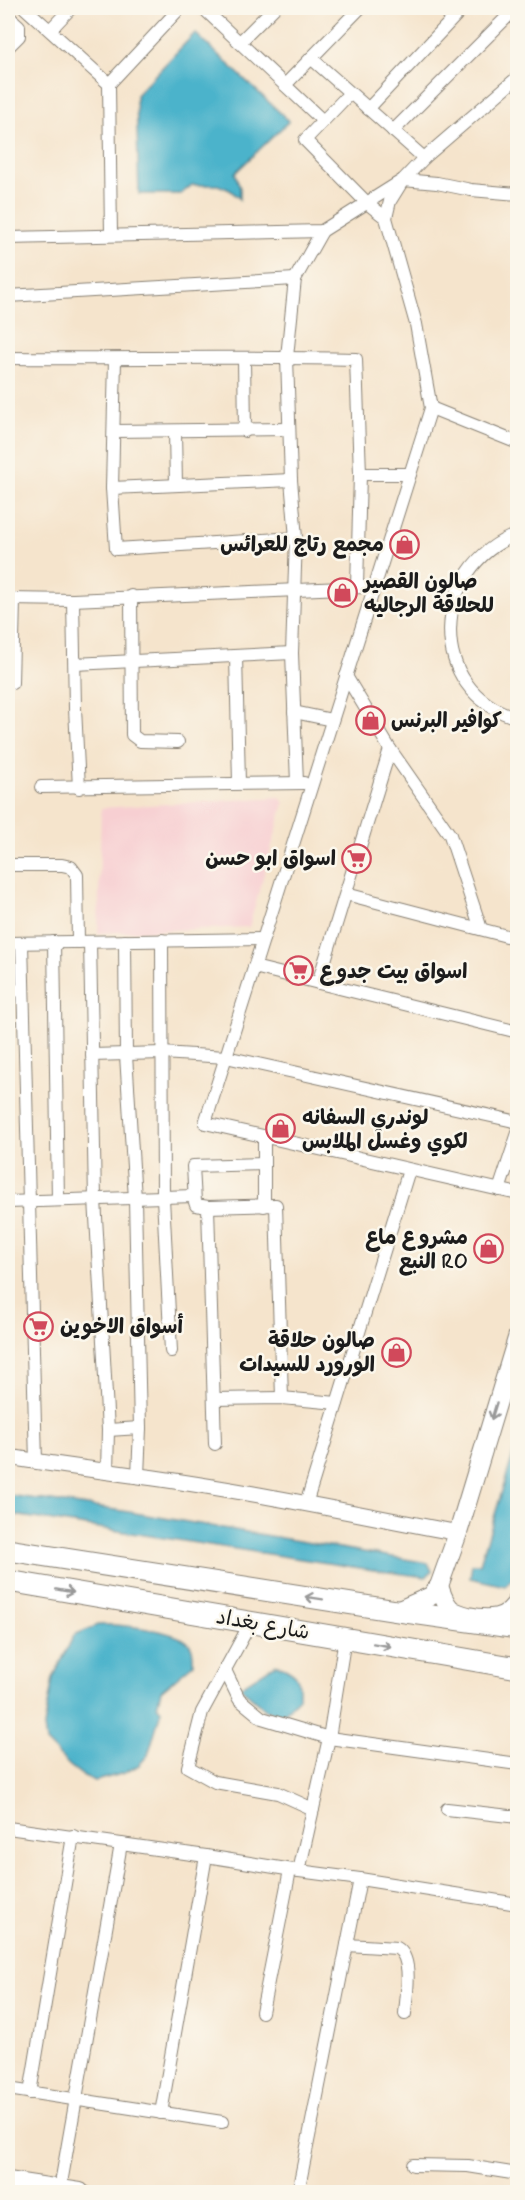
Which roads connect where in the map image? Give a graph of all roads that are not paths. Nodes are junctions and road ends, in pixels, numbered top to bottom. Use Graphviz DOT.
graph roads {
  1 [pos="25,8"];
  2 [pos="71,8"];
  3 [pos="180,8"];
  4 [pos="203,8"];
  5 [pos="274,8"];
  6 [pos="360,8"];
  7 [pos="463,8"];
  8 [pos="8,16"];
  9 [pos="508,16"];
  10 [pos="50,30"];
  11 [pos="240,42"];
  12 [pos="8,47"];
  13 [pos="311,58"];
  14 [pos="518,77"];
  15 [pos="109,84"];
  16 [pos="285,85"];
  17 [pos="350,93"];
  18 [pos="368,109"];
  19 [pos="323,121"];
  20 [pos="393,131"];
  21 [pos="424,158"];
  22 [pos="403,180"];
  23 [pos="518,194"];
  24 [pos="367,203"];
  25 [pos="387,218"];
  26 [pos="322,231"];
  27 [pos="111,235"];
  28 [pos="8,238"];
  29 [pos="295,279"];
  30 [pos="8,296"];
  31 [pos="287,357"];
  32 [pos="8,358"];
  33 [pos="115,359"];
  34 [pos="244,359"];
  35 [pos="431,408"];
  36 [pos="289,429"];
  37 [pos="245,430"];
  38 [pos="175,431"];
  39 [pos="114,432"];
  40 [pos="518,443"];
  41 [pos="360,474"];
  42 [pos="410,474"];
  43 [pos="291,480"];
  44 [pos="176,485"];
  45 [pos="112,488"];
  46 [pos="518,534"];
  47 [pos="296,538"];
  48 [pos="357,586"];
  49 [pos="374,587"];
  50 [pos="294,588"];
  51 [pos="131,596"];
  52 [pos="11,599"];
  53 [pos="73,600"];
  54 [pos="292,653"];
  55 [pos="236,656"];
  56 [pos="133,661"];
  57 [pos="75,664"];
  58 [pos="346,676"];
  59 [pos="12,683"];
  60 [pos="294,712"];
  61 [pos="518,718"];
  62 [pos="332,720"];
  63 [pos="178,742"];
  64 [pos="390,749"];
  65 [pos="312,782"];
  66 [pos="239,783"];
  67 [pos="297,783"];
  68 [pos="41,787"];
  69 [pos="79,788"];
  70 [pos="8,865"];
  71 [pos="346,894"];
  72 [pos="481,929"];
  73 [pos="263,939"];
  74 [pos="518,939"];
  75 [pos="162,940"];
  76 [pos="125,941"];
  77 [pos="54,942"];
  78 [pos="84,942"];
  79 [pos="8,943"];
  80 [pos="22,943"];
  81 [pos="254,967"];
  82 [pos="318,983"];
  83 [pos="23,990"];
  84 [pos="8,991"];
  85 [pos="518,1032"];
  86 [pos="162,1053"];
  87 [pos="92,1055"];
  88 [pos="126,1055"];
  89 [pos="226,1057"];
  90 [pos="518,1122"];
  91 [pos="518,1132"];
  92 [pos="264,1136"];
  93 [pos="264,1164"];
  94 [pos="409,1170"];
  95 [pos="499,1190"];
  96 [pos="518,1194"];
  97 [pos="194,1196"];
  98 [pos="163,1198"];
  99 [pos="95,1199"];
  100 [pos="135,1199"];
  101 [pos="58,1200"];
  102 [pos="29,1201"];
  103 [pos="8,1202"];
  104 [pos="264,1206"];
  105 [pos="208,1207"];
  106 [pos="518,1335"];
  107 [pos="171,1351"];
  108 [pos="282,1398"];
  109 [pos="214,1399"];
  110 [pos="337,1403"];
  111 [pos="140,1428"];
  112 [pos="108,1430"];
  113 [pos="215,1444"];
  114 [pos="8,1457"];
  115 [pos="36,1462"];
  116 [pos="106,1473"];
  117 [pos="138,1476"];
  118 [pos="306,1504"];
  119 [pos="458,1533"];
  120 [pos="8,1550"];
  121 [pos="8,1581"];
  122 [pos="439,1586"];
  123 [pos="518,1599"];
  124 [pos="397,1611"];
  125 [pos="251,1622"];
  126 [pos="518,1628"];
  127 [pos="345,1638"];
  128 [pos="518,1668"];
  129 [pos="225,1670"];
  130 [pos="329,1738"];
  131 [pos="518,1764"];
  132 [pos="313,1809"];
  133 [pos="447,1809"];
  134 [pos="518,1817"];
  135 [pos="8,1828"];
  136 [pos="73,1836"];
  137 [pos="121,1844"];
  138 [pos="206,1856"];
  139 [pos="295,1871"];
  140 [pos="360,1879"];
  141 [pos="518,1904"];
  142 [pos="347,1945"];
  143 [pos="262,2012"];
  144 [pos="405,2014"];
  145 [pos="8,2090"];
  146 [pos="30,2093"];
  147 [pos="75,2100"];
  148 [pos="161,2113"];
  149 [pos="222,2122"];
  150 [pos="414,2165"];
  151 [pos="518,2174"];
  152 [pos="8,2181"];
  153 [pos="60,2189"];
  154 [pos="80,2193"];
  155 [pos="298,2193"];
  1 -- 10 [label="street"];
  2 -- 10 [label="street"];
  3 -- 15 [label="street"];
  4 -- 11 [label="street"];
  5 -- 11 [label="street"];
  6 -- 13 [label="street"];
  7 -- 18 [label="street"];
  8 -- 12 [label="street"];
  9 -- 20 [label="street"];
  10 -- 15 [label="street"];
  11 -- 16 [label="street"];
  13 -- 16 [label="street"];
  13 -- 17 [label="street"];
  14 -- 21 [label="street"];
  15 -- 27 [label="street"];
  16 -- 19 [label="street"];
  17 -- 18 [label="street"];
  17 -- 19 [label="street"];
  18 -- 20 [label="street"];
  19 -- 24 [label="street"];
  20 -- 21 [label="street"];
  21 -- 22 [label="street"];
  22 -- 23 [label="street"];
  22 -- 24 [label="street"];
  22 -- 25 [label="street"];
  24 -- 25 [label="street"];
  24 -- 26 [label="street"];
  25 -- 35 [label="street"];
  26 -- 27 [label="street"];
  26 -- 29 [label="street"];
  27 -- 28 [label="street"];
  29 -- 30 [label="street"];
  29 -- 31 [label="street"];
  31 -- 34 [label="street"];
  31 -- 36 [label="street"];
  31 -- 41 [label="street"];
  32 -- 33 [label="street"];
  33 -- 34 [label="street"];
  33 -- 39 [label="street"];
  34 -- 37 [label="street"];
  35 -- 40 [label="street"];
  35 -- 42 [label="street"];
  36 -- 37 [label="street"];
  36 -- 43 [label="street"];
  37 -- 38 [label="street"];
  38 -- 39 [label="street"];
  38 -- 44 [label="street"];
  39 -- 45 [label="street"];
  41 -- 42 [label="street"];
  41 -- 48 [label="street"];
  42 -- 49 [label="street"];
  43 -- 44 [label="street"];
  43 -- 47 [label="street"];
  44 -- 45 [label="street"];
  45 -- 47 [label="street"];
  46 -- 61 [label="street"];
  47 -- 50 [label="street"];
  48 -- 49 [label="street"];
  48 -- 50 [label="street"];
  49 -- 58 [label="street"];
  50 -- 51 [label="street"];
  50 -- 54 [label="street"];
  51 -- 53 [label="street"];
  51 -- 56 [label="street"];
  52 -- 53 [label="street"];
  52 -- 59 [label="street"];
  53 -- 57 [label="street"];
  54 -- 55 [label="street"];
  54 -- 60 [label="street"];
  55 -- 56 [label="street"];
  55 -- 66 [label="street"];
  56 -- 57 [label="street"];
  56 -- 63 [label="street"];
  57 -- 69 [label="street"];
  58 -- 62 [label="street"];
  58 -- 64 [label="street"];
  60 -- 62 [label="street"];
  60 -- 67 [label="street"];
  62 -- 65 [label="street"];
  64 -- 71 [label="street"];
  64 -- 72 [label="street"];
  65 -- 67 [label="street"];
  65 -- 73 [label="street"];
  66 -- 67 [label="street"];
  66 -- 69 [label="street"];
  68 -- 69 [label="street"];
  70 -- 78 [label="street"];
  71 -- 72 [label="street"];
  71 -- 82 [label="street"];
  72 -- 74 [label="street"];
  73 -- 75 [label="street"];
  73 -- 81 [label="street"];
  75 -- 76 [label="street"];
  75 -- 86 [label="street"];
  76 -- 78 [label="street"];
  76 -- 88 [label="street"];
  77 -- 78 [label="street"];
  77 -- 80 [label="street"];
  77 -- 101 [label="street"];
  78 -- 87 [label="street"];
  79 -- 80 [label="street"];
  80 -- 83 [label="street"];
  81 -- 82 [label="street"];
  81 -- 89 [label="street"];
  82 -- 85 [label="street"];
  83 -- 84 [label="street"];
  83 -- 102 [label="street"];
  86 -- 88 [label="street"];
  86 -- 89 [label="street"];
  86 -- 98 [label="street"];
  87 -- 88 [label="street"];
  87 -- 99 [label="street"];
  88 -- 100 [label="street"];
  89 -- 90 [label="street"];
  89 -- 92 [label="street"];
  91 -- 95 [label="street"];
  92 -- 93 [label="street"];
  92 -- 94 [label="street"];
  93 -- 97 [label="street"];
  93 -- 104 [label="street"];
  94 -- 95 [label="street"];
  94 -- 110 [label="street"];
  95 -- 96 [label="street"];
  97 -- 98 [label="street"];
  97 -- 105 [label="street"];
  98 -- 100 [label="street"];
  98 -- 107 [label="street"];
  99 -- 100 [label="street"];
  99 -- 101 [label="street"];
  99 -- 112 [label="street"];
  100 -- 111 [label="street"];
  101 -- 102 [label="street"];
  102 -- 103 [label="street"];
  102 -- 115 [label="street"];
  104 -- 105 [label="street"];
  104 -- 108 [label="street"];
  105 -- 109 [label="street"];
  106 -- 119 [label="main road, one-way"];
  108 -- 109 [label="street"];
  108 -- 110 [label="street"];
  109 -- 113 [label="street"];
  110 -- 118 [label="street"];
  111 -- 112 [label="street"];
  111 -- 117 [label="street"];
  112 -- 116 [label="street"];
  114 -- 115 [label="street"];
  115 -- 116 [label="street"];
  116 -- 117 [label="street"];
  117 -- 118 [label="street"];
  118 -- 119 [label="street"];
  119 -- 122 [label="main road"];
  124 -- 120 [label="highway, شارع بغداد, one-way"];
  121 -- 125 [label="highway, شارع بغداد, one-way"];
  122 -- 123 [label="main road"];
  122 -- 124 [label="main road"];
  124 -- 126 [label="highway, شارع بغداد"];
  125 -- 127 [label="highway, شارع بغداد"];
  125 -- 129 [label="street"];
  127 -- 128 [label="highway, شارع بغداد, one-way"];
  127 -- 130 [label="street"];
  129 -- 130 [label="street"];
  129 -- 132 [label="street"];
  130 -- 131 [label="street"];
  130 -- 132 [label="street"];
  132 -- 139 [label="street"];
  133 -- 134 [label="street"];
  135 -- 136 [label="street"];
  136 -- 137 [label="street"];
  136 -- 146 [label="street"];
  137 -- 138 [label="street"];
  137 -- 147 [label="street"];
  138 -- 139 [label="street"];
  138 -- 148 [label="street"];
  139 -- 140 [label="street"];
  139 -- 143 [label="street"];
  140 -- 141 [label="street"];
  140 -- 142 [label="street"];
  142 -- 144 [label="street"];
  142 -- 155 [label="street"];
  145 -- 146 [label="street"];
  146 -- 147 [label="street"];
  147 -- 148 [label="street"];
  147 -- 153 [label="street"];
  148 -- 149 [label="street"];
  150 -- 151 [label="street"];
  152 -- 153 [label="main road"];
  153 -- 154 [label="main road"];
}
